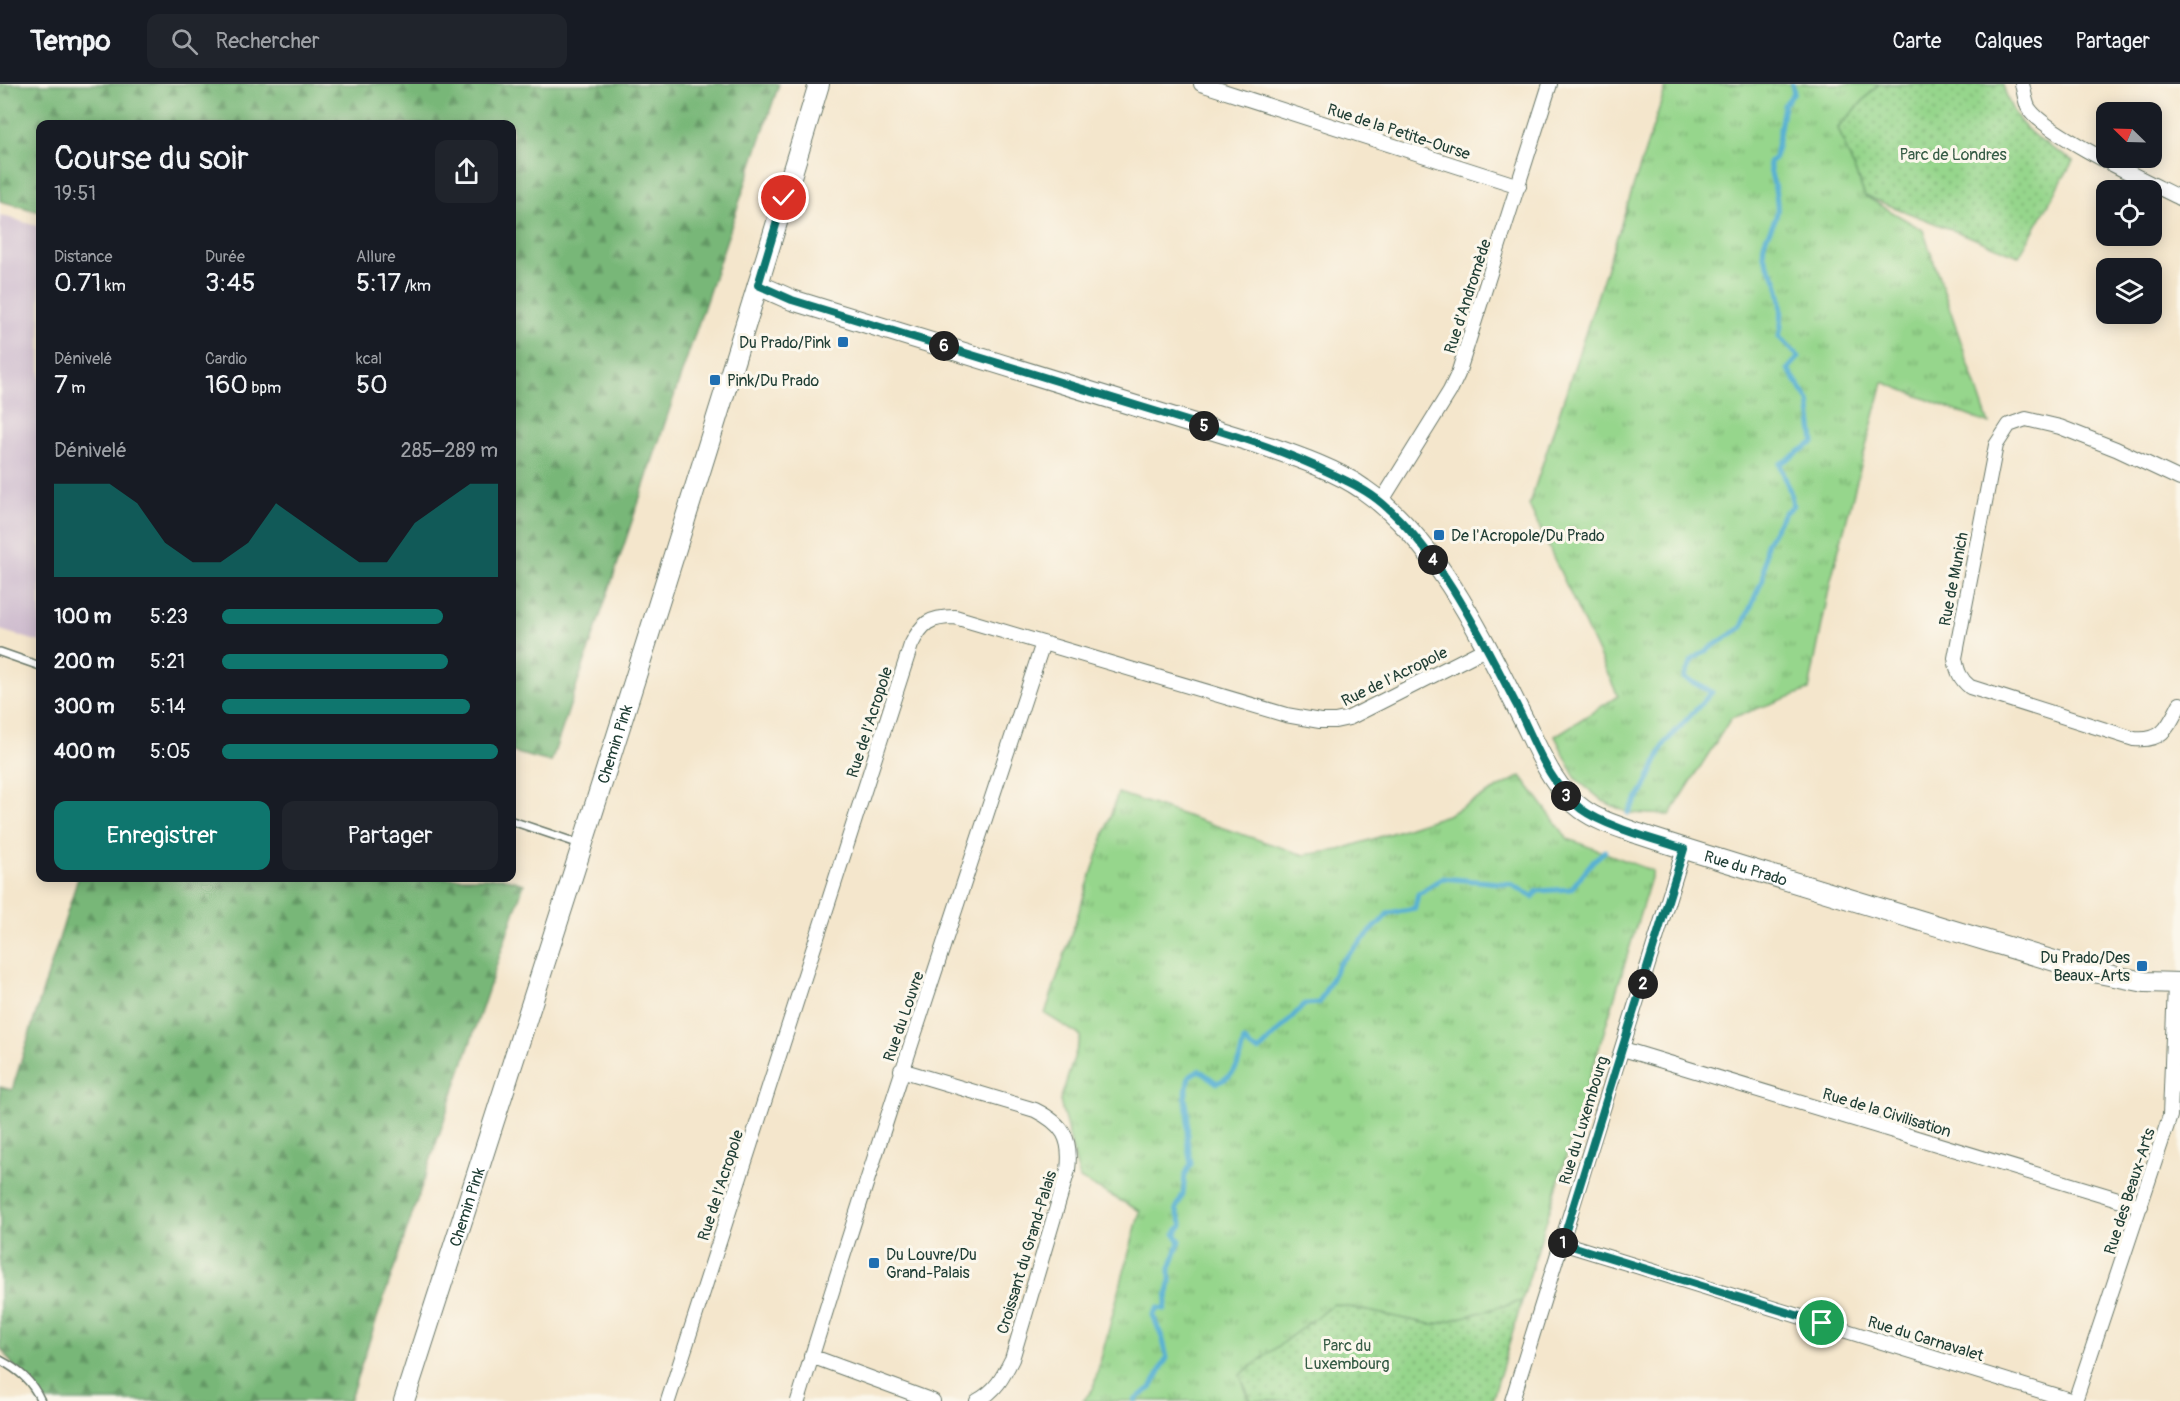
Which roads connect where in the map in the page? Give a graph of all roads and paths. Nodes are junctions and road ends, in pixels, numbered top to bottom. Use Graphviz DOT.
graph roads {
  1 [pos="819,84"];
  2 [pos="1201,84"];
  3 [pos="1550,84"];
  4 [pos="2022,84"];
  5 [pos="1519,186"];
  6 [pos="2180,198"];
  7 [pos="758,285"];
  8 [pos="2180,479"];
  9 [pos="1381,502"];
  10 [pos="1042,643"];
  11 [pos="1487,648"];
  12 [pos="0,652"];
  13 [pos="36,665"];
  14 [pos="2180,704"];
  15 [pos="516,822"];
  16 [pos="582,844"];
  17 [pos="1684,849"];
  18 [pos="2177,983"];
  19 [pos="1623,1049"];
  20 [pos="901,1070"];
  21 [pos="2141,1206"];
  22 [pos="1562,1243"];
  23 [pos="812,1356"];
  24 [pos="0,1360"];
  25 [pos="41,1401"];
  26 [pos="404,1401"];
  27 [pos="668,1401"];
  28 [pos="798,1401"];
  29 [pos="933,1401"];
  30 [pos="977,1401"];
  31 [pos="1512,1401"];
  32 [pos="2074,1401"];
  1 -- 7 [label="street, Chemin Pink"];
  2 -- 5 [label="street, Rue de la Petite-Ourse"];
  3 -- 5 [label="street, Rue d'Andromède"];
  4 -- 6 [label="street"];
  5 -- 9 [label="street, Rue d'Andromède"];
  7 -- 9 [label="street, Rue du Prado"];
  7 -- 16 [label="street, Chemin Pink"];
  8 -- 14 [label="street, Rue de Munich"];
  9 -- 11 [label="street, Rue du Prado"];
  10 -- 11 [label="street, Rue de l'Acropole"];
  10 -- 20 [label="street, Rue du Louvre"];
  10 -- 27 [label="street, Rue de l'Acropole"];
  11 -- 17 [label="street, Rue du Prado"];
  12 -- 13 [label="lane"];
  15 -- 16 [label="lane"];
  16 -- 26 [label="street, Chemin Pink"];
  17 -- 18 [label="street, Rue du Prado"];
  17 -- 19 [label="street, Rue du Luxembourg"];
  18 -- 21 [label="street, Rue des Beaux-Arts"];
  19 -- 21 [label="street, Rue de la Civilisation"];
  19 -- 22 [label="street, Rue du Luxembourg"];
  20 -- 23 [label="street, Rue du Louvre"];
  20 -- 30 [label="street, Croissant du Grand-Palais"];
  21 -- 32 [label="street, Rue des Beaux-Arts"];
  22 -- 31 [label="street, Rue du Luxembourg"];
  22 -- 32 [label="street, Rue du Carnavalet"];
  23 -- 28 [label="street, Rue du Louvre"];
  23 -- 29 [label="street"];
  24 -- 25 [label="lane"];
}
